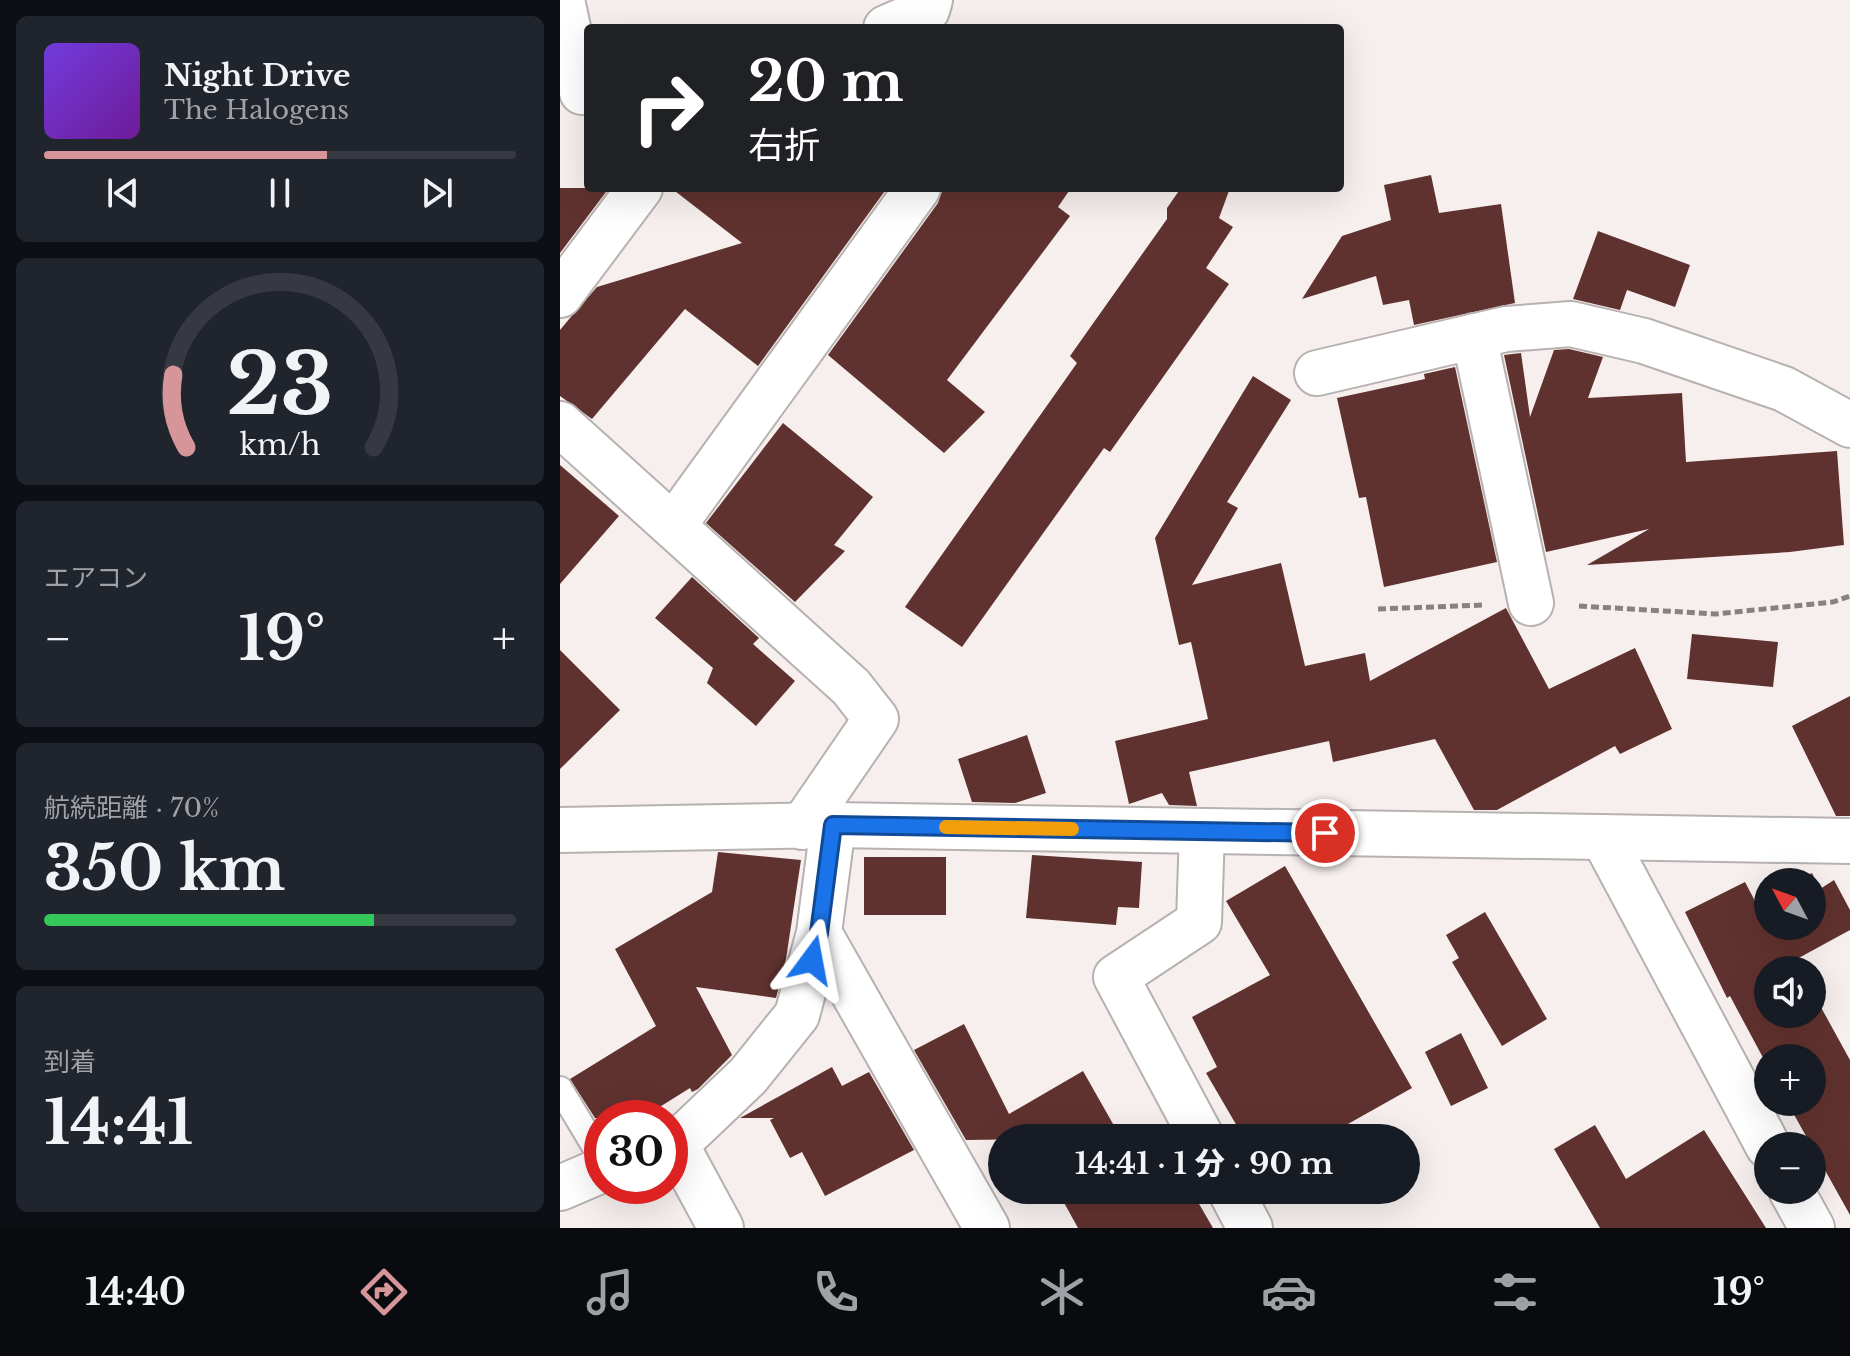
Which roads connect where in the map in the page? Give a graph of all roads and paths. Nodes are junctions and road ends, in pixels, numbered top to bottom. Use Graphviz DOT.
graph roads {
  1 [pos="562,0"];
  2 [pos="930,0"];
  3 [pos="895,24"];
  4 [pos="577,95"];
  5 [pos="637,192"];
  6 [pos="915,192"];
  7 [pos="560,295"];
  8 [pos="1474,336"];
  9 [pos="1317,373"];
  10 [pos="560,424"];
  11 [pos="1850,425"];
  12 [pos="673,526"];
  13 [pos="1850,596"];
  14 [pos="1531,603"];
  15 [pos="1378,609"];
  16 [pos="818,826"];
  17 [pos="560,830"];
  18 [pos="1202,831"];
  19 [pos="1603,837"];
  20 [pos="1850,841"];
  21 [pos="819,933"];
  22 [pos="560,1089"];
  23 [pos="1195,1124"];
  24 [pos="584,1129"];
  25 [pos="1761,1132"];
  26 [pos="688,1133"];
  27 [pos="688,1170"];
  28 [pos="584,1178"];
  29 [pos="560,1188"];
  30 [pos="1237,1204"];
  31 [pos="1799,1204"];
  32 [pos="721,1228"];
  33 [pos="987,1228"];
  34 [pos="1250,1228"];
  35 [pos="1812,1228"];
  1 -- 4 [label="street"];
  2 -- 3 [label="street"];
  5 -- 7 [label="street"];
  6 -- 12 [label="street"];
  8 -- 9 [label="street"];
  8 -- 11 [label="street"];
  8 -- 14 [label="street"];
  10 -- 12 [label="street"];
  12 -- 16 [label="street"];
  13 -- 14 [label="path"];
  14 -- 15 [label="path"];
  16 -- 17 [label="street"];
  16 -- 18 [label="street"];
  16 -- 21 [label="street"];
  18 -- 19 [label="street"];
  18 -- 23 [label="street"];
  19 -- 20 [label="street"];
  19 -- 25 [label="street"];
  21 -- 26 [label="street"];
  21 -- 33 [label="street"];
  22 -- 24 [label="lane"];
  27 -- 32 [label="street"];
  28 -- 29 [label="street"];
  30 -- 34 [label="street"];
  31 -- 35 [label="street"];
}
